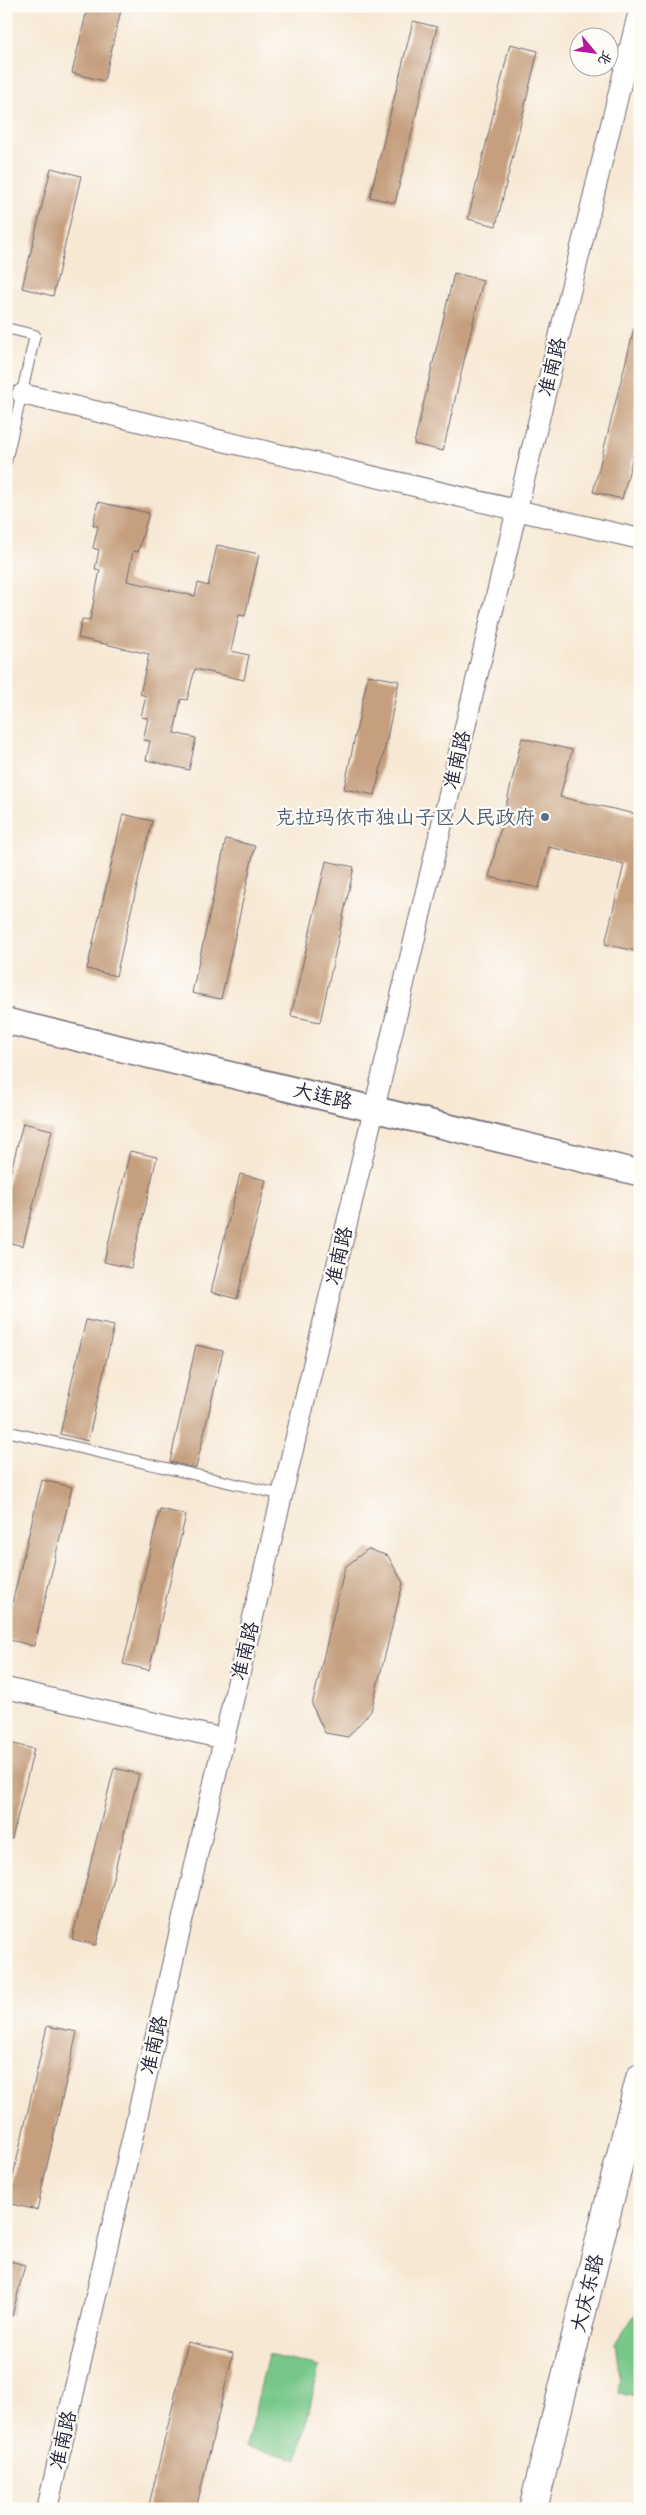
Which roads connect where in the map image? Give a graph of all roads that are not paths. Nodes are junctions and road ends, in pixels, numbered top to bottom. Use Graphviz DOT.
graph roads {
  1 [pos="640,6"];
  2 [pos="6,328"];
  3 [pos="22,394"];
  4 [pos="6,462"];
  5 [pos="517,509"];
  6 [pos="640,539"];
  7 [pos="6,1022"];
  8 [pos="373,1108"];
  9 [pos="640,1173"];
  10 [pos="6,1431"];
  11 [pos="283,1495"];
  12 [pos="6,1688"];
  13 [pos="224,1739"];
  14 [pos="640,2078"];
  15 [pos="48,2509"];
  16 [pos="533,2509"];
  1 -- 5 [label="street, 准南路"];
  2 -- 3 [label="lane"];
  3 -- 4 [label="lane"];
  3 -- 5 [label="street"];
  5 -- 6 [label="street"];
  5 -- 8 [label="street, 准南路"];
  7 -- 8 [label="street, 大连路"];
  8 -- 9 [label="street, 大连路"];
  8 -- 11 [label="street, 准南路"];
  10 -- 11 [label="lane"];
  11 -- 13 [label="street, 准南路"];
  12 -- 13 [label="street"];
  13 -- 15 [label="street, 准南路"];
  14 -- 16 [label="main road, 大庆东路"];
}
